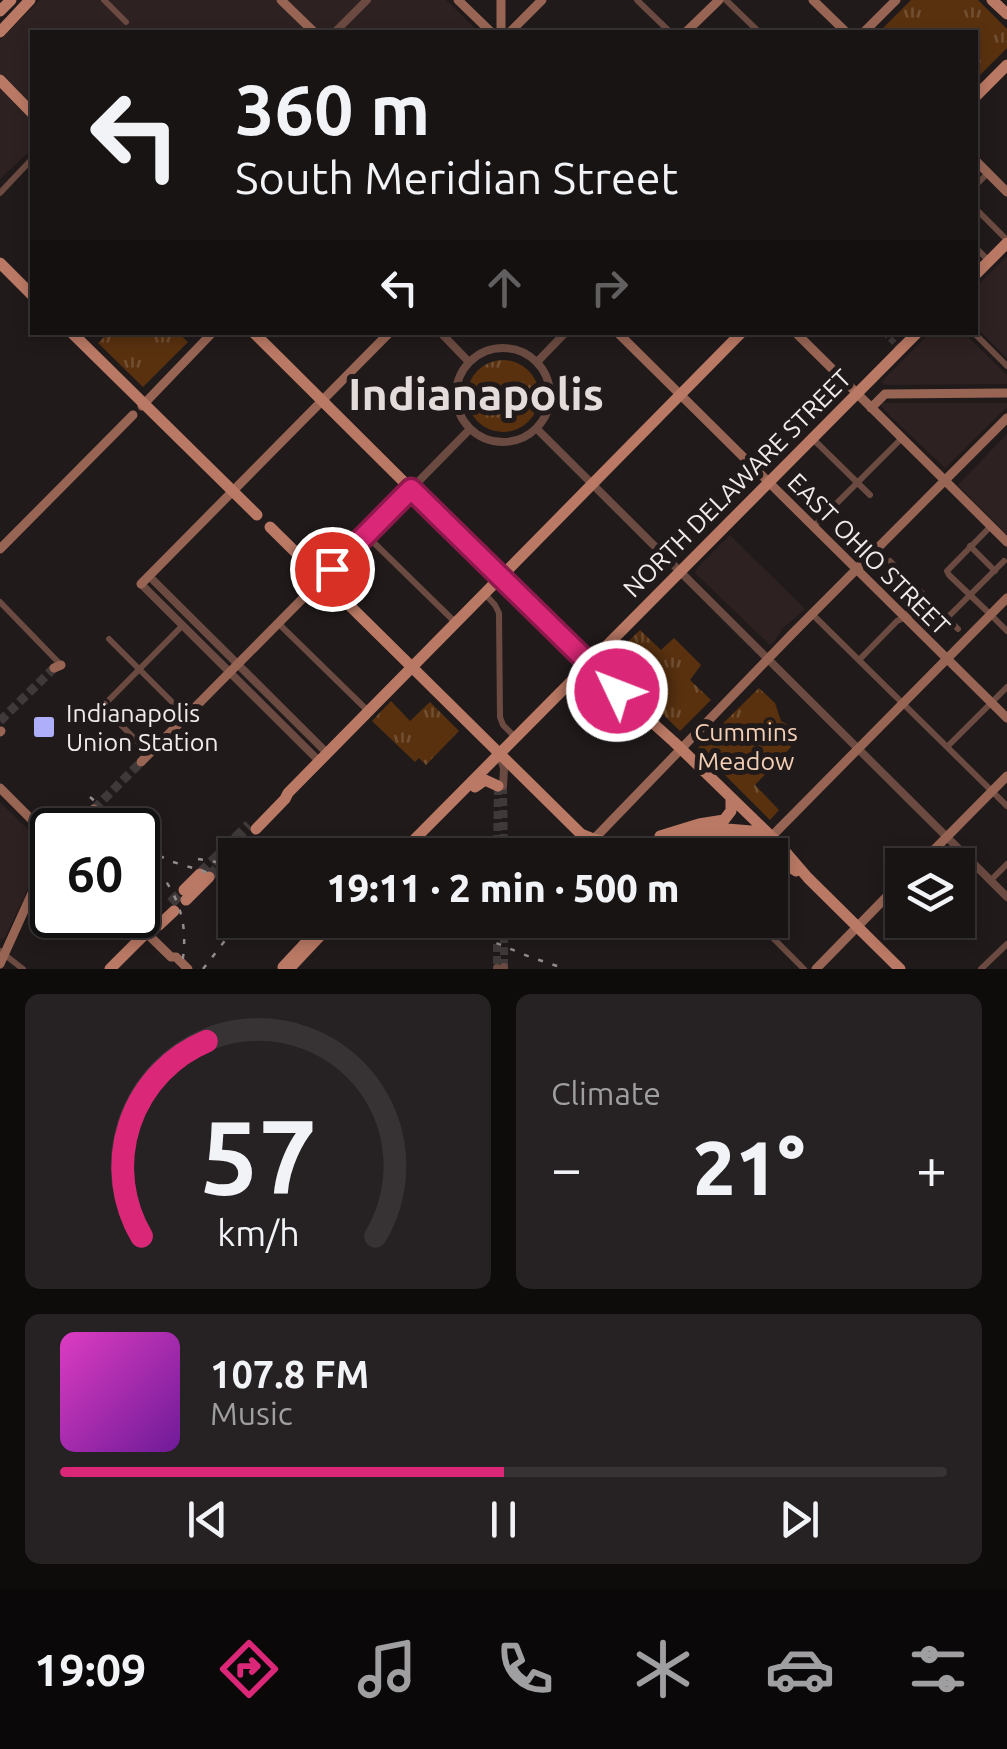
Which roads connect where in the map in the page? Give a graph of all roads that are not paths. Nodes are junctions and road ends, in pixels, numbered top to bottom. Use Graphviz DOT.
graph roads {
  1 [pos="11,0"];
  2 [pos="30,0"];
  3 [pos="104,0"];
  4 [pos="280,0"];
  5 [pos="367,0"];
  6 [pos="458,0"];
  7 [pos="501,0"];
  8 [pos="542,0"];
  9 [pos="637,0"];
  10 [pos="722,0"];
  11 [pos="813,0"];
  12 [pos="896,0"];
  13 [pos="992,0"];
  14 [pos="0,11"];
  15 [pos="1007,14"];
  16 [pos="126,22"];
  17 [pos="312,30"];
  18 [pos="337,30"];
  19 [pos="489,30"];
  20 [pos="501,30"];
  21 [pos="512,30"];
  22 [pos="668,30"];
  23 [pos="688,30"];
  24 [pos="757,30"];
  25 [pos="844,30"];
  26 [pos="866,30"];
  27 [pos="0,32"];
  28 [pos="1007,65"];
  29 [pos="0,80"];
  30 [pos="978,94"];
  31 [pos="30,111"];
  32 [pos="30,162"];
  33 [pos="978,163"];
  34 [pos="988,173"];
  35 [pos="978,183"];
  36 [pos="0,192"];
  37 [pos="1007,192"];
  38 [pos="978,211"];
  39 [pos="1007,241"];
  40 [pos="978,250"];
  41 [pos="989,261"];
  42 [pos="0,263"];
  43 [pos="978,272"];
  44 [pos="30,292"];
  45 [pos="74,335"];
  46 [pos="210,335"];
  47 [pos="255,335"];
  48 [pos="387,335"];
  49 [pos="443,335"];
  50 [pos="563,335"];
  51 [pos="620,335"];
  52 [pos="739,335"];
  53 [pos="797,335"];
  54 [pos="915,335"];
  55 [pos="976,335"];
  56 [pos="469,362"];
  57 [pos="536,362"];
  58 [pos="1007,366"];
  59 [pos="871,380"];
  60 [pos="857,394"];
  61 [pos="885,394"];
  62 [pos="1006,394"];
  63 [pos="680,395"];
  64 [pos="322,401"];
  65 [pos="871,408"];
  66 [pos="138,410"];
  67 [pos="1007,418"];
  68 [pos="470,429"];
  69 [pos="537,429"];
  70 [pos="902,438"];
  71 [pos="813,439"];
  72 [pos="946,480"];
  73 [pos="857,482"];
  74 [pos="769,483"];
  75 [pos="592,484"];
  76 [pos="411,489"];
  77 [pos="233,491"];
  78 [pos="870,495"];
  79 [pos="257,515"];
  80 [pos="990,526"];
  81 [pos="270,527"];
  82 [pos="813,527"];
  83 [pos="369,531"];
  84 [pos="1007,542"];
  85 [pos="970,546"];
  86 [pos="0,550"];
  87 [pos="890,561"];
  88 [pos="1004,561"];
  89 [pos="857,569"];
  90 [pos="995,570"];
  91 [pos="681,572"];
  92 [pos="150,576"];
  93 [pos="500,577"];
  94 [pos="322,579"];
  95 [pos="141,584"];
  96 [pos="484,593"];
  97 [pos="970,596"];
  98 [pos="926,597"];
  99 [pos="1007,598"];
  100 [pos="0,602"];
  101 [pos="812,614"];
  102 [pos="904,617"];
  103 [pos="993,617"];
  104 [pos="947,618"];
  105 [pos="455,622"];
  106 [pos="278,624"];
  107 [pos="183,625"];
  108 [pos="958,628"];
  109 [pos="1007,630"];
  110 [pos="108,639"];
  111 [pos="769,658"];
  112 [pos="946,658"];
  113 [pos="860,659"];
  114 [pos="588,665"];
  115 [pos="58,667"];
  116 [pos="411,667"];
  117 [pos="234,668"];
  118 [pos="139,669"];
  119 [pos="1007,687"];
  120 [pos="902,702"];
  121 [pos="992,703"];
  122 [pos="368,711"];
  123 [pos="186,716"];
  124 [pos="1007,718"];
  125 [pos="516,738"];
  126 [pos="858,747"];
  127 [pos="948,747"];
  128 [pos="680,748"];
  129 [pos="150,753"];
  130 [pos="500,755"];
  131 [pos="323,757"];
  132 [pos="141,762"];
  133 [pos="1007,776"];
  134 [pos="523,778"];
  135 [pos="501,786"];
  136 [pos="992,791"];
  137 [pos="3,795"];
  138 [pos="732,799"];
  139 [pos="1007,806"];
  140 [pos="440,814"];
  141 [pos="30,820"];
  142 [pos="253,827"];
  143 [pos="660,836"];
  144 [pos="947,836"];
  145 [pos="416,838"];
  146 [pos="590,838"];
  147 [pos="596,838"];
  148 [pos="654,838"];
  149 [pos="756,838"];
  150 [pos="763,838"];
  151 [pos="769,838"];
  152 [pos="935,848"];
  153 [pos="788,864"];
  154 [pos="1007,864"];
  155 [pos="204,875"];
  156 [pos="991,880"];
  157 [pos="185,895"];
  158 [pos="30,897"];
  159 [pos="1007,897"];
  160 [pos="885,900"];
  161 [pos="172,907"];
  162 [pos="160,922"];
  163 [pos="858,928"];
  164 [pos="140,938"];
  165 [pos="156,938"];
  166 [pos="318,938"];
  167 [pos="773,938"];
  168 [pos="1007,944"];
  169 [pos="1,957"];
  170 [pos="171,957"];
  171 [pos="988,967"];
  172 [pos="23,969"];
  173 [pos="110,969"];
  174 [pos="178,969"];
  175 [pos="188,969"];
  176 [pos="286,969"];
  177 [pos="804,969"];
  178 [pos="816,969"];
  179 [pos="900,969"];
  1 -- 14 [label="main road"];
  2 -- 27 [label="main road"];
  3 -- 16 [label="street"];
  4 -- 17 [label="main road"];
  5 -- 18 [label="street"];
  6 -- 19 [label="main road"];
  7 -- 20 [label="main road"];
  8 -- 21 [label="main road"];
  9 -- 22 [label="street"];
  10 -- 23 [label="main road"];
  10 -- 24 [label="street"];
  11 -- 25 [label="main road"];
  12 -- 26 [label="main road"];
  13 -- 15 [label="main road"];
  28 -- 30 [label="main road"];
  29 -- 31 [label="main road"];
  32 -- 36 [label="street"];
  33 -- 34 [label="main road"];
  34 -- 35 [label="street"];
  34 -- 37 [label="main road"];
  38 -- 39 [label="street"];
  39 -- 41 [label="main road"];
  40 -- 41 [label="street"];
  41 -- 43 [label="main road"];
  42 -- 44 [label="main road"];
  45 -- 66 [label="main road"];
  46 -- 66 [label="main road"];
  47 -- 64 [label="main road"];
  48 -- 64 [label="main road"];
  49 -- 56 [label="street"];
  50 -- 57 [label="street"];
  51 -- 63 [label="main road, EAST OHIO STREET"];
  52 -- 63 [label="main road"];
  53 -- 60 [label="main road"];
  54 -- 59 [label="main road, NORTH DELAWARE STREET"];
  55 -- 58 [label="street"];
  56 -- 57 [label="street"];
  56 -- 68 [label="street"];
  57 -- 69 [label="street"];
  59 -- 60 [label="main road, NORTH DELAWARE STREET"];
  59 -- 61 [label="main road"];
  60 -- 65 [label="main road"];
  60 -- 71 [label="main road, NORTH DELAWARE STREET"];
  61 -- 62 [label="main road"];
  61 -- 65 [label="main road"];
  63 -- 74 [label="main road, EAST OHIO STREET"];
  63 -- 75 [label="main road"];
  64 -- 76 [label="main road"];
  64 -- 77 [label="main road"];
  65 -- 70 [label="main road"];
  66 -- 77 [label="main road"];
  66 -- 86 [label="main road"];
  67 -- 72 [label="main road"];
  68 -- 69 [label="street"];
  68 -- 76 [label="street"];
  69 -- 75 [label="street"];
  70 -- 72 [label="main road"];
  70 -- 73 [label="street"];
  71 -- 73 [label="street"];
  71 -- 74 [label="main road, NORTH DELAWARE STREET"];
  72 -- 80 [label="main road"];
  72 -- 89 [label="main road"];
  73 -- 78 [label="street"];
  73 -- 82 [label="street"];
  74 -- 82 [label="main road, EAST OHIO STREET"];
  74 -- 91 [label="main road, NORTH DELAWARE STREET"];
  75 -- 91 [label="street"];
  75 -- 93 [label="main road"];
  76 -- 83 [label="main road"];
  76 -- 93 [label="main road"];
  77 -- 79 [label="main road"];
  77 -- 92 [label="main road"];
  80 -- 84 [label="main road"];
  80 -- 85 [label="street"];
  81 -- 94 [label="main road"];
  82 -- 89 [label="main road, EAST OHIO STREET"];
  83 -- 94 [label="main road"];
  83 -- 105 [label="street"];
  85 -- 90 [label="street"];
  85 -- 97 [label="street"];
  87 -- 98 [label="street"];
  88 -- 90 [label="street"];
  89 -- 101 [label="main road"];
  89 -- 102 [label="main road, EAST OHIO STREET"];
  90 -- 97 [label="street"];
  91 -- 111 [label="street"];
  91 -- 114 [label="main road, NORTH DELAWARE STREET"];
  92 -- 95 [label="main road"];
  92 -- 117 [label="street"];
  93 -- 96 [label="main road"];
  93 -- 114 [label="main road"];
  94 -- 106 [label="main road"];
  94 -- 116 [label="main road"];
  95 -- 107 [label="street"];
  96 -- 105 [label="main road"];
  96 -- 125 [label="street"];
  97 -- 103 [label="street"];
  97 -- 104 [label="street"];
  98 -- 102 [label="street"];
  98 -- 104 [label="street"];
  99 -- 103 [label="main road"];
  100 -- 115 [label="street"];
  101 -- 111 [label="main road"];
  101 -- 113 [label="street"];
  102 -- 112 [label="main road, EAST OHIO STREET"];
  102 -- 113 [label="street"];
  103 -- 109 [label="street"];
  103 -- 112 [label="main road"];
  104 -- 108 [label="street"];
  105 -- 116 [label="main road"];
  106 -- 117 [label="main road"];
  106 -- 122 [label="street"];
  107 -- 117 [label="street"];
  107 -- 118 [label="street"];
  110 -- 118 [label="street"];
  111 -- 126 [label="street"];
  111 -- 128 [label="main road"];
  112 -- 120 [label="main road"];
  112 -- 121 [label="main road, EAST OHIO STREET"];
  113 -- 120 [label="street"];
  114 -- 125 [label="main road, NORTH DELAWARE STREET"];
  114 -- 128 [label="main road"];
  116 -- 122 [label="main road"];
  116 -- 130 [label="main road"];
  117 -- 123 [label="main road"];
  117 -- 131 [label="street"];
  118 -- 123 [label="street"];
  118 -- 129 [label="street"];
  119 -- 121 [label="street"];
  120 -- 126 [label="main road"];
  120 -- 127 [label="street"];
  121 -- 124 [label="main road, EAST OHIO STREET"];
  121 -- 127 [label="street"];
  122 -- 131 [label="main road"];
  123 -- 129 [label="main road"];
  125 -- 130 [label="main road, NORTH DELAWARE STREET"];
  126 -- 144 [label="street"];
  126 -- 151 [label="main road"];
  127 -- 136 [label="street"];
  128 -- 138 [label="main road"];
  128 -- 147 [label="main road"];
  129 -- 132 [label="main road"];
  130 -- 134 [label="main road"];
  130 -- 135 [label="street"];
  130 -- 140 [label="main road, NORTH DELAWARE STREET"];
  131 -- 142 [label="main road"];
  133 -- 136 [label="main road"];
  134 -- 135 [label="main road"];
  134 -- 146 [label="main road"];
  135 -- 140 [label="main road"];
  136 -- 139 [label="street"];
  136 -- 144 [label="main road"];
  137 -- 141 [label="main road"];
  138 -- 143 [label="main road"];
  138 -- 149 [label="main road"];
  140 -- 145 [label="main road"];
  143 -- 148 [label="main road"];
  143 -- 150 [label="main road"];
  144 -- 152 [label="main road"];
  144 -- 156 [label="street"];
  153 -- 163 [label="main road"];
  154 -- 156 [label="street"];
  155 -- 157 [label="main road"];
  156 -- 159 [label="street"];
  158 -- 169 [label="main road"];
  160 -- 163 [label="main road"];
  161 -- 162 [label="main road"];
  163 -- 178 [label="main road"];
  163 -- 179 [label="main road"];
  164 -- 173 [label="main road"];
  165 -- 170 [label="main road"];
  166 -- 176 [label="main road"];
  167 -- 177 [label="street"];
  168 -- 171 [label="street"];
  169 -- 172 [label="street"];
  170 -- 174 [label="main road"];
  170 -- 175 [label="main road"];
}
